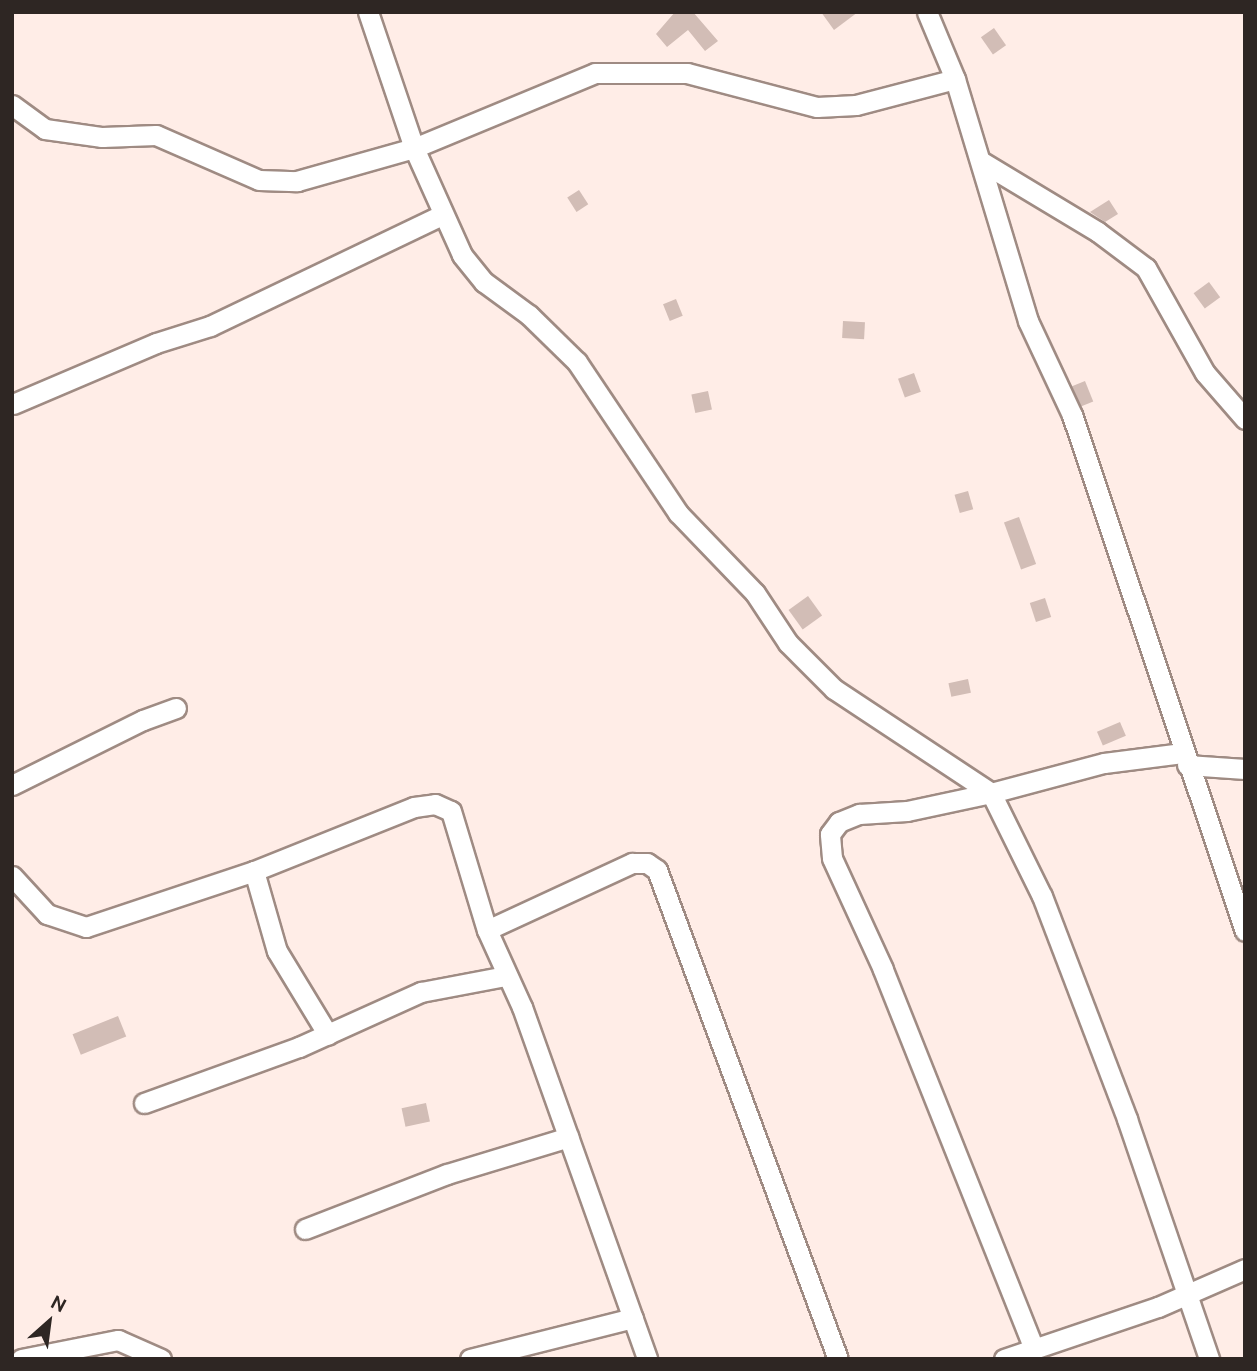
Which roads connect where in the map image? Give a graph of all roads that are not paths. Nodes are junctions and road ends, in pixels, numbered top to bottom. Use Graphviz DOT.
graph roads {
  1 [pos="368,12"];
  2 [pos="927,12"];
  3 [pos="955,79"];
  4 [pos="12,105"];
  5 [pos="414,148"];
  6 [pos="982,162"];
  7 [pos="442,215"];
  8 [pos="13,404"];
  9 [pos="1245,419"];
  10 [pos="176,708"];
  11 [pos="1184,759"];
  12 [pos="1245,769"];
  13 [pos="12,785"];
  14 [pos="991,793"];
  15 [pos="254,871"];
  16 [pos="12,876"];
  17 [pos="487,930"];
  18 [pos="1245,931"];
  19 [pos="506,976"];
  20 [pos="328,1035"];
  21 [pos="144,1103"];
  22 [pos="569,1137"];
  23 [pos="305,1229"];
  24 [pos="1245,1269"];
  25 [pos="1186,1293"];
  26 [pos="633,1318"];
  27 [pos="1034,1349"];
  28 [pos="158,1358"];
  29 [pos="1008,1358"];
  30 [pos="21,1359"];
  31 [pos="470,1359"];
  32 [pos="647,1359"];
  33 [pos="838,1359"];
  34 [pos="1209,1359"];
  1 -- 5 [label="street"];
  2 -- 3 [label="street"];
  3 -- 5 [label="street"];
  3 -- 6 [label="street"];
  4 -- 5 [label="street"];
  5 -- 7 [label="street"];
  6 -- 9 [label="street"];
  6 -- 11 [label="street"];
  7 -- 8 [label="street"];
  7 -- 14 [label="street"];
  10 -- 13 [label="street"];
  11 -- 12 [label="street"];
  11 -- 14 [label="street"];
  11 -- 18 [label="street"];
  14 -- 25 [label="street"];
  14 -- 27 [label="street"];
  15 -- 16 [label="street"];
  15 -- 17 [label="street"];
  15 -- 20 [label="street"];
  17 -- 19 [label="street"];
  17 -- 33 [label="street"];
  19 -- 20 [label="street"];
  19 -- 22 [label="street"];
  20 -- 21 [label="street"];
  22 -- 23 [label="street"];
  22 -- 26 [label="street"];
  24 -- 25 [label="street"];
  25 -- 27 [label="street"];
  25 -- 34 [label="street"];
  26 -- 31 [label="street"];
  26 -- 32 [label="street"];
  27 -- 29 [label="street"];
  28 -- 30 [label="street"];
}
